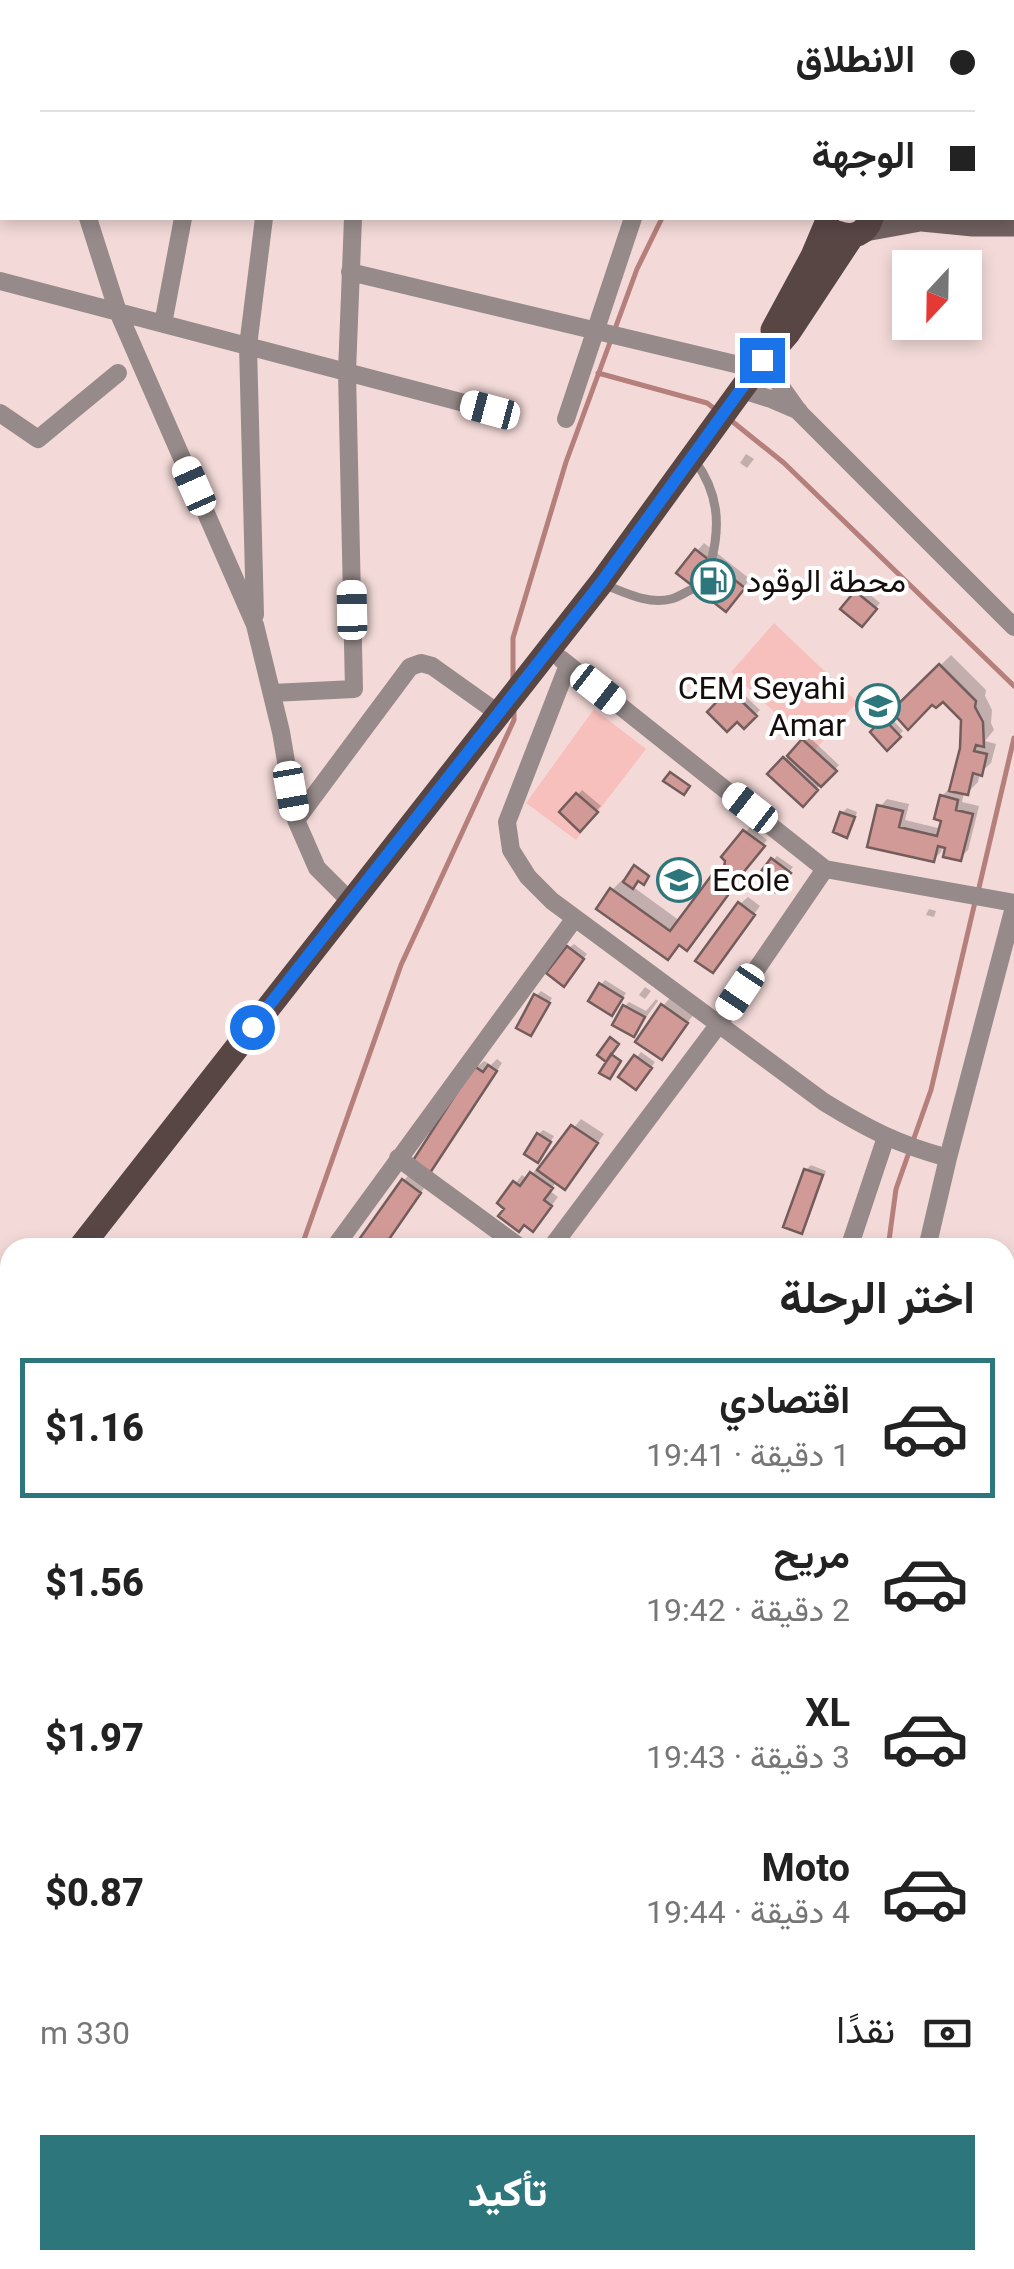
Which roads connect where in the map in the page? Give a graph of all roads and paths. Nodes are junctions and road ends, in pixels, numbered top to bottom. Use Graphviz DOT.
graph roads {
  1 [pos="89,220"];
  2 [pos="183,220"];
  3 [pos="264,220"];
  4 [pos="352,220"];
  5 [pos="632,220"];
  6 [pos="822,220"];
  7 [pos="823,220"];
  8 [pos="913,220"];
  9 [pos="931,220"];
  10 [pos="1014,224"];
  11 [pos="863,227"];
  12 [pos="350,272"];
  13 [pos="0,281"];
  14 [pos="118,312"];
  15 [pos="163,324"];
  16 [pos="596,330"];
  17 [pos="248,346"];
  18 [pos="757,368"];
  19 [pos="347,372"];
  20 [pos="118,374"];
  21 [pos="490,410"];
  22 [pos="800,412"];
  23 [pos="0,413"];
  24 [pos="566,419"];
  25 [pos="692,456"];
  26 [pos="711,562"];
  27 [pos="601,583"];
  28 [pos="695,588"];
  29 [pos="255,625"];
  30 [pos="1014,627"];
  31 [pos="558,657"];
  32 [pos="272,693"];
  33 [pos="498,713"];
  34 [pos="296,820"];
  35 [pos="825,868"];
  36 [pos="350,902"];
  37 [pos="1014,905"];
  38 [pos="575,918"];
  39 [pos="719,1024"];
  40 [pos="886,1137"];
  41 [pos="398,1158"];
  42 [pos="948,1158"];
  43 [pos="88,1238"];
  44 [pos="341,1238"];
  45 [pos="507,1238"];
  46 [pos="558,1238"];
  47 [pos="853,1238"];
  48 [pos="930,1238"];
  1 -- 14 [label="street"];
  2 -- 15 [label="street"];
  3 -- 17 [label="street"];
  4 -- 12 [label="street"];
  5 -- 16 [label="street"];
  6 -- 18 [label="main road"];
  7 -- 11 [label="main road"];
  8 -- 11 [label="street"];
  9 -- 10 [label="street"];
  11 -- 18 [label="main road"];
  12 -- 16 [label="street"];
  12 -- 19 [label="street"];
  13 -- 14 [label="street"];
  14 -- 15 [label="street"];
  14 -- 29 [label="street"];
  15 -- 17 [label="street"];
  16 -- 18 [label="street"];
  16 -- 24 [label="street"];
  17 -- 19 [label="street"];
  17 -- 29 [label="street"];
  18 -- 22 [label="street"];
  18 -- 22 [label="street"];
  18 -- 25 [label="main road"];
  19 -- 21 [label="street"];
  19 -- 32 [label="street"];
  20 -- 23 [label="street"];
  22 -- 30 [label="street"];
  25 -- 26 [label="lane"];
  25 -- 27 [label="main road"];
  27 -- 28 [label="lane"];
  27 -- 31 [label="main road"];
  29 -- 32 [label="street"];
  31 -- 33 [label="main road"];
  31 -- 35 [label="street"];
  31 -- 38 [label="street"];
  32 -- 34 [label="street"];
  33 -- 34 [label="street"];
  33 -- 36 [label="main road"];
  34 -- 36 [label="street"];
  35 -- 37 [label="street"];
  35 -- 39 [label="street"];
  36 -- 43 [label="main road"];
  37 -- 42 [label="street"];
  38 -- 39 [label="street"];
  38 -- 41 [label="street"];
  39 -- 40 [label="street"];
  39 -- 46 [label="street"];
  40 -- 42 [label="street"];
  40 -- 47 [label="street"];
  41 -- 44 [label="street"];
  41 -- 45 [label="street"];
  42 -- 48 [label="street"];
}
